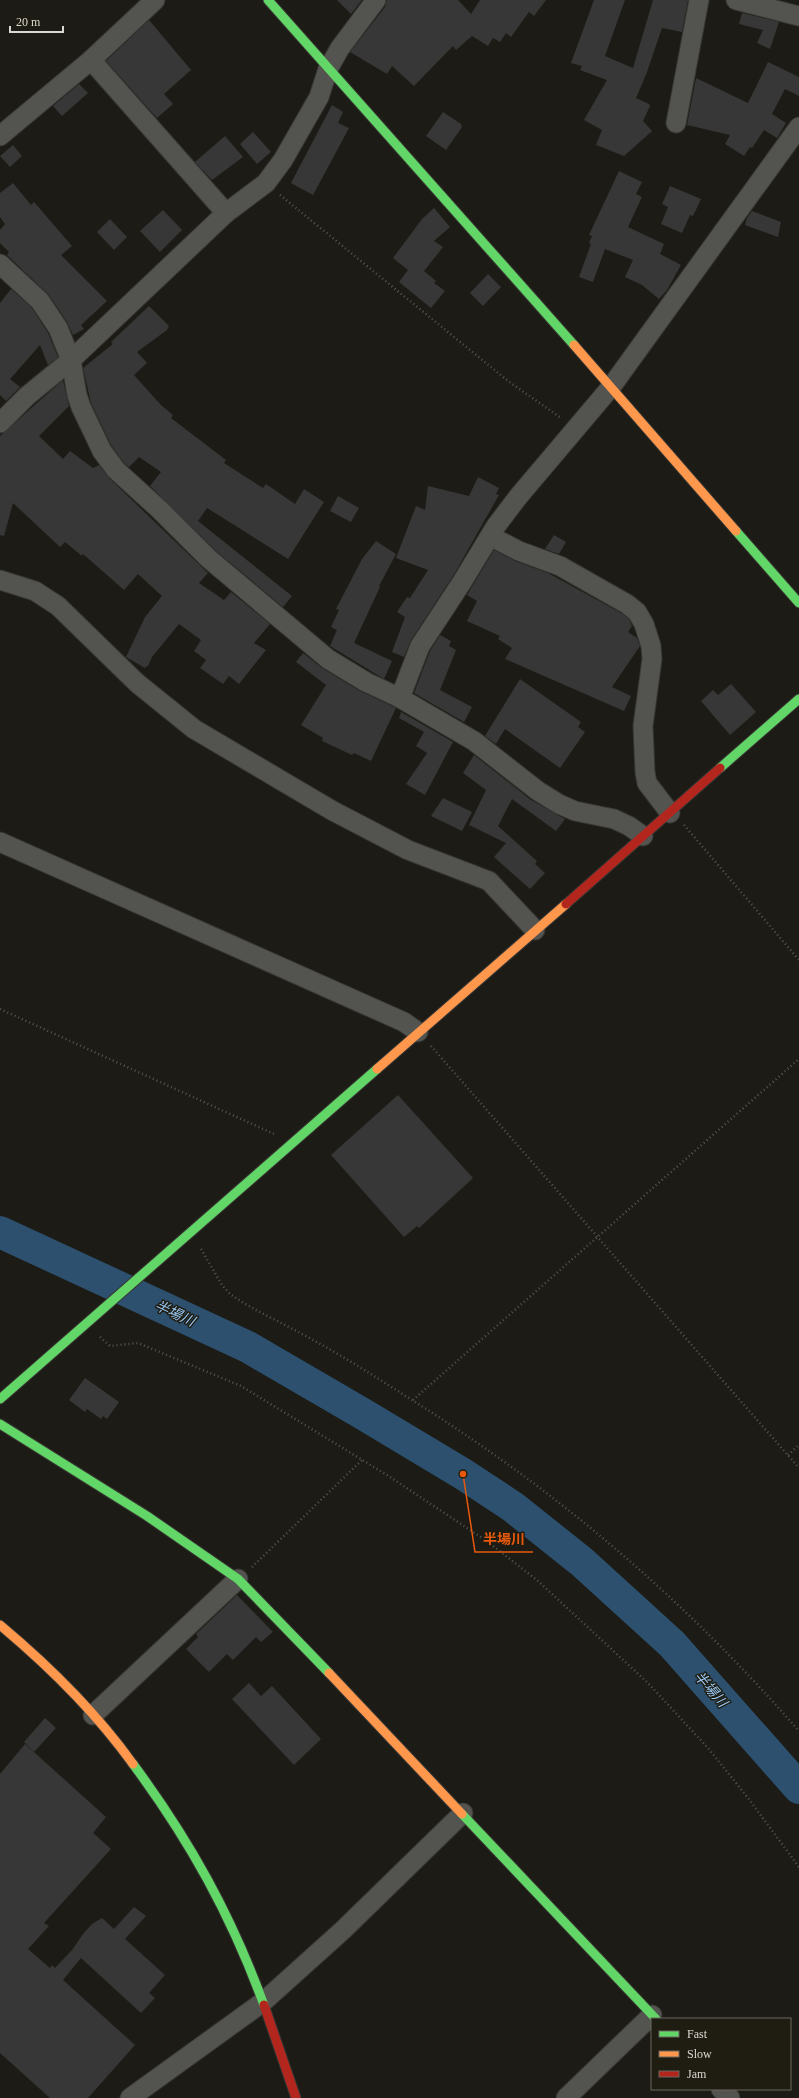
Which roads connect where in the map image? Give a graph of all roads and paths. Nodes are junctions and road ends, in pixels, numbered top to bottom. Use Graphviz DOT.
graph roads {
  1 [pos="156,0"];
  2 [pos="268,0"];
  3 [pos="376,0"];
  4 [pos="699,0"];
  5 [pos="736,0"];
  6 [pos="799,16"];
  7 [pos="91,60"];
  8 [pos="328,68"];
  9 [pos="676,123"];
  10 [pos="799,127"];
  11 [pos="0,136"];
  12 [pos="266,183"];
  13 [pos="226,213"];
  14 [pos="0,264"];
  15 [pos="71,360"];
  16 [pos="611,387"];
  17 [pos="0,423"];
  18 [pos="575,429"];
  19 [pos="490,536"];
  20 [pos="0,580"];
  21 [pos="799,603"];
  22 [pos="400,698"];
  23 [pos="799,699"];
  24 [pos="670,813"];
  25 [pos="643,836"];
  26 [pos="0,842"];
  27 [pos="535,930"];
  28 [pos="799,960"];
  29 [pos="0,1009"];
  30 [pos="418,1032"];
  31 [pos="799,1059"];
  32 [pos="288,1147"];
  33 [pos="189,1234"];
  34 [pos="597,1236"];
  35 [pos="89,1323"];
  36 [pos="0,1399"];
  37 [pos="413,1400"];
  38 [pos="0,1424"];
  39 [pos="799,1445"];
  40 [pos="788,1455"];
  41 [pos="362,1460"];
  42 [pos="799,1468"];
  43 [pos="238,1579"];
  44 [pos="0,1625"];
  45 [pos="93,1715"];
  46 [pos="799,1731"];
  47 [pos="463,1813"];
  48 [pos="799,1867"];
  49 [pos="263,2002"];
  50 [pos="654,2017"];
  51 [pos="651,2020"];
  52 [pos="722,2090"];
  53 [pos="130,2098"];
  54 [pos="296,2098"];
  55 [pos="566,2098"];
  56 [pos="730,2098"];
  1 -- 7 [label="street"];
  2 -- 8 [label="street"];
  3 -- 8 [label="street"];
  4 -- 9 [label="street"];
  5 -- 6 [label="street"];
  7 -- 11 [label="street"];
  7 -- 13 [label="street"];
  8 -- 12 [label="street"];
  8 -- 16 [label="street"];
  10 -- 16 [label="street"];
  12 -- 13 [label="street"];
  12 -- 18 [label="path"];
  13 -- 15 [label="street"];
  14 -- 15 [label="street"];
  15 -- 17 [label="street"];
  15 -- 22 [label="street"];
  16 -- 18 [label="street"];
  16 -- 21 [label="street"];
  18 -- 19 [label="street"];
  19 -- 22 [label="street"];
  19 -- 24 [label="street"];
  20 -- 27 [label="street"];
  22 -- 25 [label="street"];
  23 -- 24 [label="street"];
  24 -- 25 [label="street"];
  24 -- 28 [label="path"];
  25 -- 27 [label="street"];
  26 -- 30 [label="street"];
  27 -- 30 [label="street"];
  29 -- 32 [label="path"];
  30 -- 32 [label="street"];
  30 -- 34 [label="path"];
  31 -- 34 [label="path"];
  32 -- 33 [label="street"];
  33 -- 35 [label="street"];
  33 -- 37 [label="path"];
  34 -- 37 [label="path"];
  34 -- 40 [label="path"];
  35 -- 36 [label="street"];
  35 -- 41 [label="path"];
  37 -- 46 [label="path"];
  38 -- 43 [label="street"];
  39 -- 40 [label="path"];
  40 -- 42 [label="path"];
  41 -- 43 [label="path"];
  41 -- 48 [label="path"];
  43 -- 45 [label="street"];
  43 -- 47 [label="street"];
  44 -- 45 [label="street"];
  45 -- 49 [label="street"];
  47 -- 49 [label="street"];
  47 -- 50 [label="street"];
  49 -- 53 [label="street"];
  49 -- 54 [label="street"];
  51 -- 55 [label="street"];
  52 -- 56 [label="street"];
}
